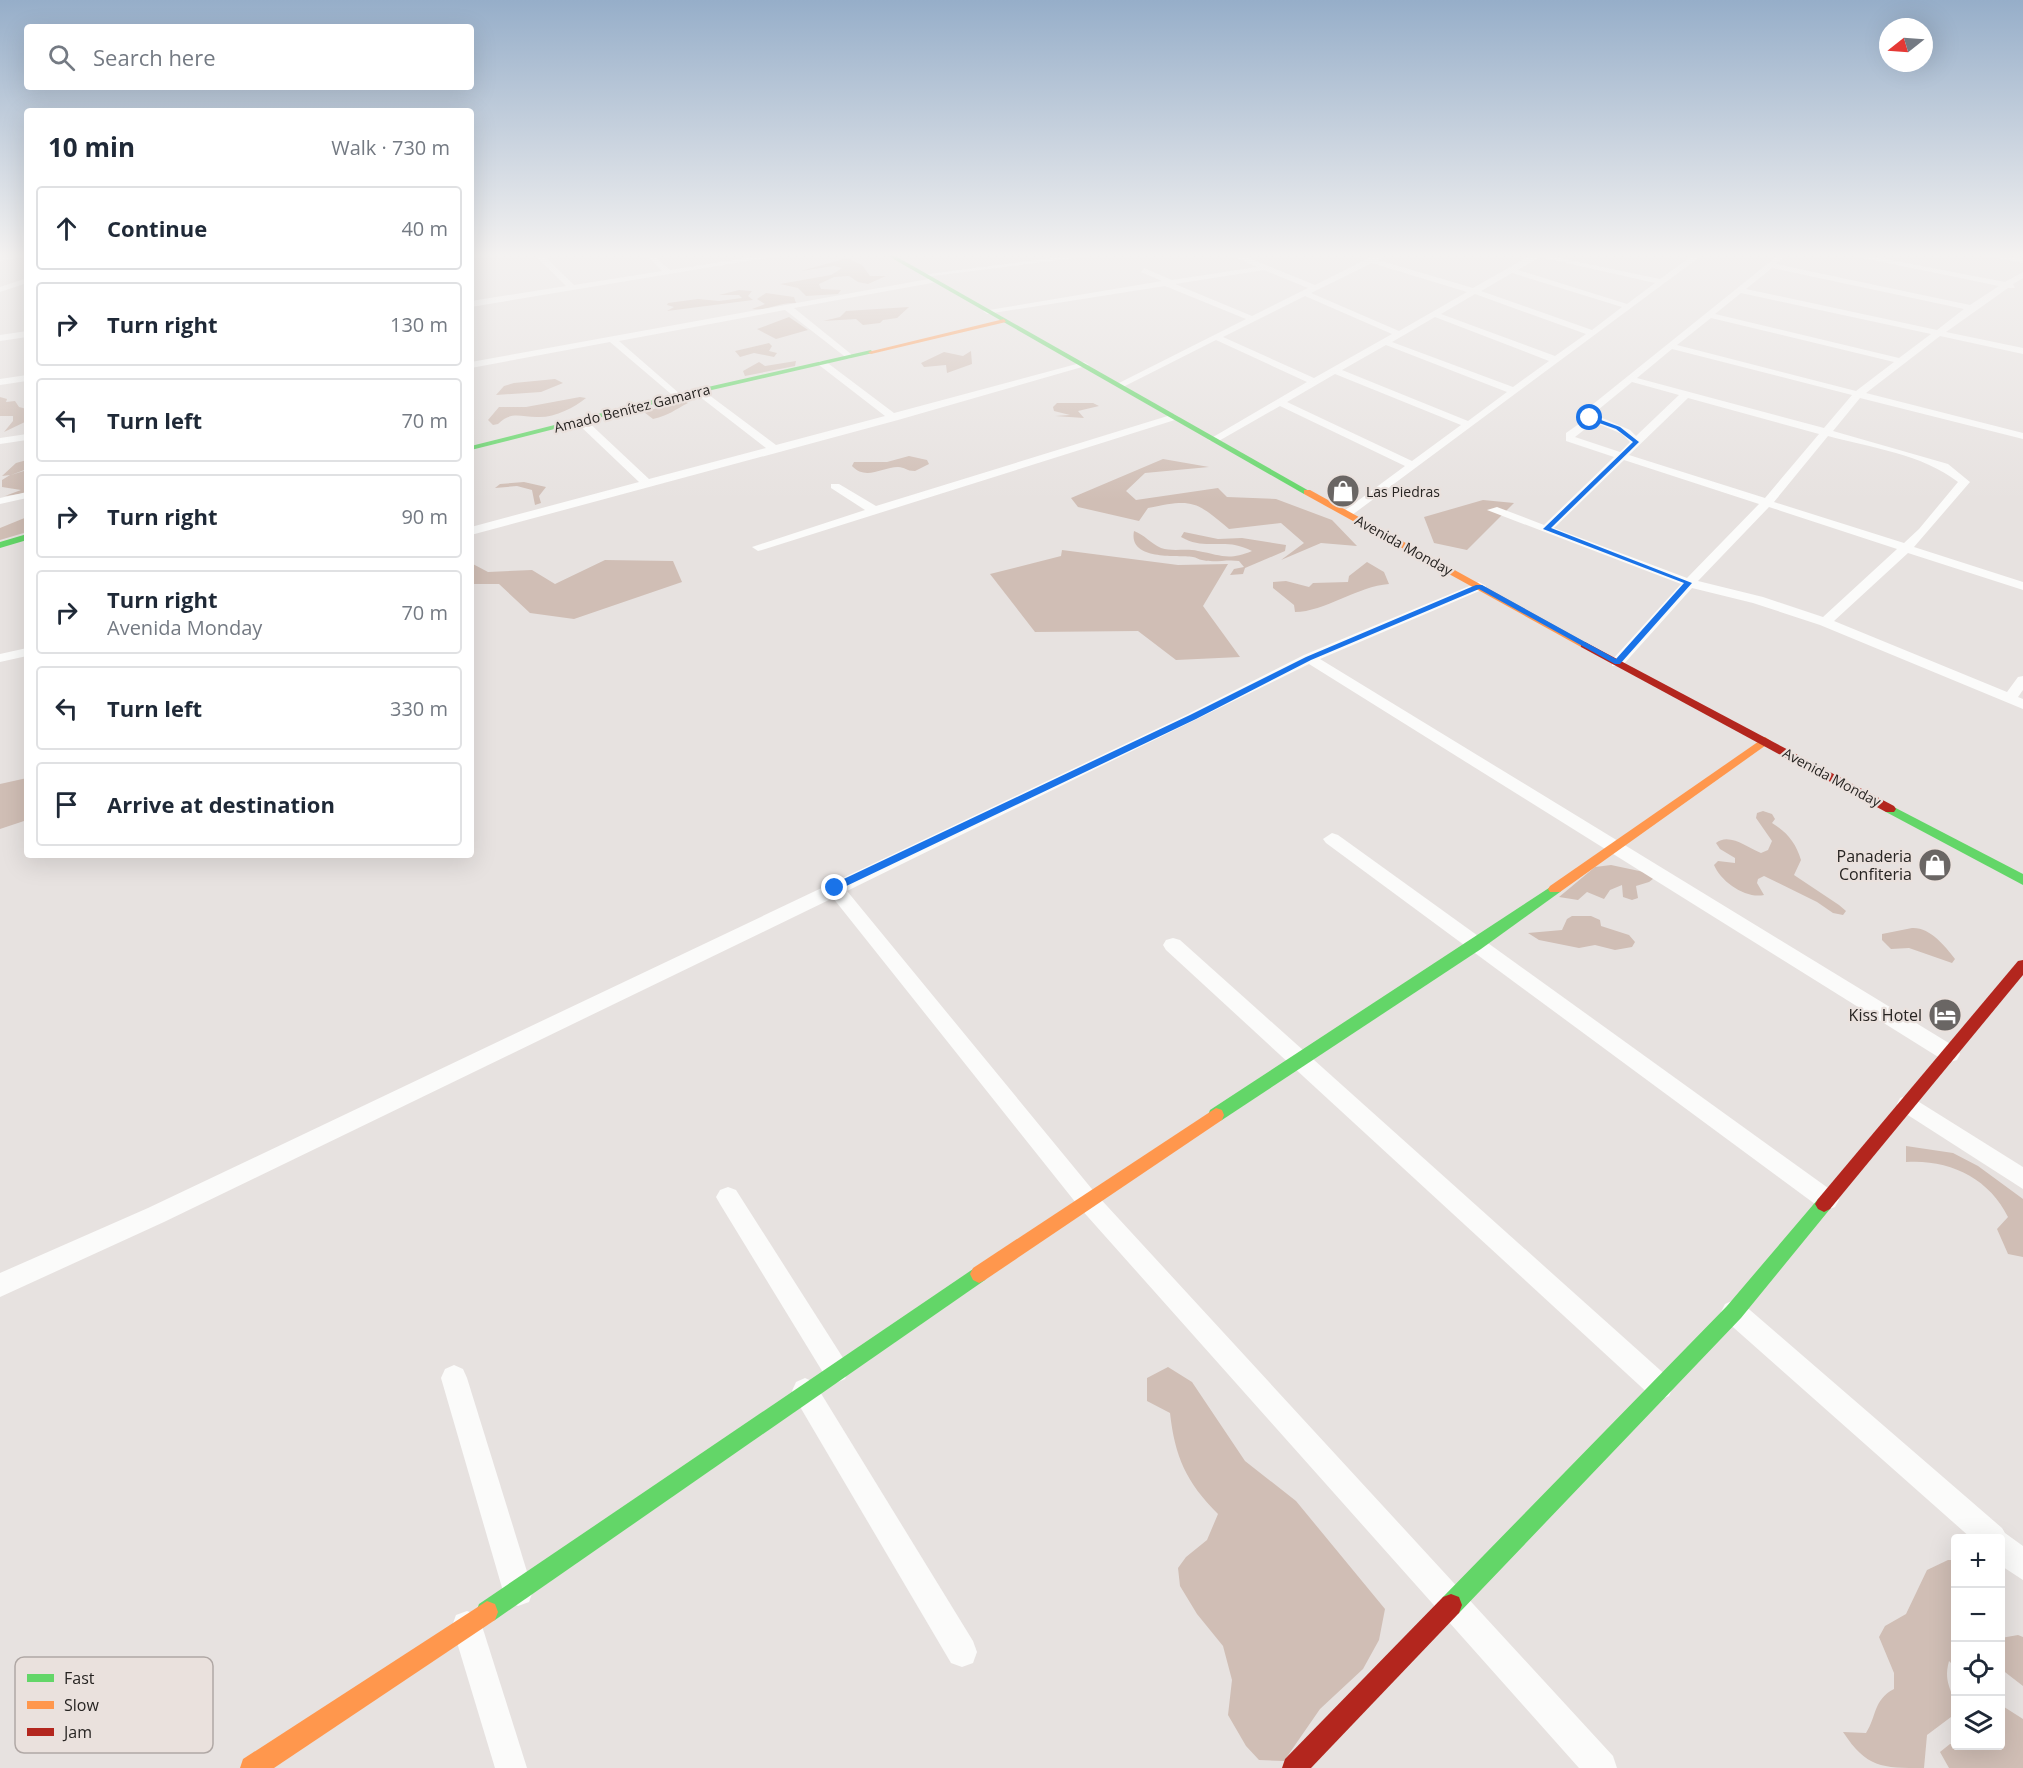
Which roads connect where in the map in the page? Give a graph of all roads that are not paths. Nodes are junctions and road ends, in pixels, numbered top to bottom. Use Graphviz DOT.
graph roads {
  1 [pos="21,336"];
  2 [pos="637,336"];
  3 [pos="822,336"];
  4 [pos="939,336"];
  5 [pos="1030,336"];
  6 [pos="1219,336"];
  7 [pos="1396,336"];
  8 [pos="1491,336"];
  9 [pos="1590,336"];
  10 [pos="1684,336"];
  11 [pos="1794,336"];
  12 [pos="1935,336"];
  13 [pos="1950,336"];
  14 [pos="1216,337"];
  15 [pos="613,340"];
  16 [pos="1,341"];
  17 [pos="1385,342"];
  18 [pos="1671,346"];
  19 [pos="2023,351"];
  20 [pos="848,356"];
  21 [pos="1556,360"];
  22 [pos="1900,361"];
  23 [pos="822,363"];
  24 [pos="474,364"];
  25 [pos="1084,365"];
  26 [pos="1335,371"];
  27 [pos="24,378"];
  28 [pos="1630,379"];
  29 [pos="0,382"];
  30 [pos="1314,382"];
  31 [pos="1120,385"];
  32 [pos="698,391"];
  33 [pos="1514,391"];
  34 [pos="1686,394"];
  35 [pos="1858,394"];
  36 [pos="677,396"];
  37 [pos="1280,402"];
  38 [pos="1174,417"];
  39 [pos="894,418"];
  40 [pos="1592,419"];
  41 [pos="581,421"];
  42 [pos="1469,425"];
  43 [pos="1826,433"];
  44 [pos="2023,436"];
  45 [pos="24,437"];
  46 [pos="1213,440"];
  47 [pos="0,441"];
  48 [pos="1636,442"];
  49 [pos="474,447"];
  50 [pos="775,450"];
  51 [pos="1624,456"];
  52 [pos="1413,466"];
  53 [pos="648,484"];
  54 [pos="835,486"];
  55 [pos="24,496"];
  56 [pos="0,501"];
  57 [pos="1767,502"];
  58 [pos="874,510"];
  59 [pos="1493,510"];
  60 [pos="1348,514"];
  61 [pos="1546,529"];
  62 [pos="474,530"];
  63 [pos="24,538"];
  64 [pos="0,545"];
  65 [pos="758,547"];
  66 [pos="1905,548"];
  67 [pos="1689,583"];
  68 [pos="1479,586"];
  69 [pos="2023,586"];
  70 [pos="1825,622"];
  71 [pos="24,653"];
  72 [pos="0,658"];
  73 [pos="1309,658"];
  74 [pos="1617,663"];
  75 [pos="2023,680"];
  76 [pos="2016,702"];
  77 [pos="1765,741"];
  78 [pos="1332,839"];
  79 [pos="1614,847"];
  80 [pos="2023,880"];
  81 [pos="835,888"];
  82 [pos="1173,945"];
  83 [pos="1476,945"];
  84 [pos="2023,965"];
  85 [pos="1950,1054"];
  86 [pos="1298,1059"];
  87 [pos="1908,1104"];
  88 [pos="2023,1179"];
  89 [pos="728,1197"];
  90 [pos="1827,1200"];
  91 [pos="1088,1201"];
  92 [pos="0,1285"];
  93 [pos="1734,1312"];
  94 [pos="836,1370"];
  95 [pos="454,1378"];
  96 [pos="1660,1387"];
  97 [pos="806,1391"];
  98 [pos="1986,1534"];
  99 [pos="2005,1549"];
  100 [pos="2023,1565"];
  101 [pos="518,1591"];
  102 [pos="1452,1602"];
  103 [pos="467,1626"];
  104 [pos="962,1652"];
  105 [pos="252,1768"];
  106 [pos="511,1768"];
  107 [pos="1294,1768"];
  108 [pos="1602,1768"];
  1 -- 16 [label="street"];
  2 -- 15 [label="street"];
  3 -- 20 [label="street"];
  4 -- 20 [label="main road, Amado Benítez Gamarra"];
  5 -- 25 [label="main road, Avenida Monday"];
  6 -- 14 [label="street"];
  7 -- 17 [label="street"];
  8 -- 21 [label="street"];
  9 -- 21 [label="street"];
  10 -- 18 [label="street"];
  11 -- 22 [label="street"];
  12 -- 22 [label="street"];
  13 -- 19 [label="street"];
  14 -- 30 [label="street"];
  14 -- 31 [label="street"];
  15 -- 24 [label="street"];
  15 -- 36 [label="street"];
  17 -- 26 [label="street"];
  17 -- 33 [label="street"];
  18 -- 28 [label="street"];
  18 -- 35 [label="street"];
  20 -- 23 [label="main road, Amado Benítez Gamarra"];
  21 -- 33 [label="street"];
  22 -- 35 [label="street"];
  23 -- 32 [label="main road, Amado Benítez Gamarra"];
  23 -- 39 [label="street"];
  25 -- 31 [label="main road, Avenida Monday"];
  25 -- 39 [label="street"];
  26 -- 30 [label="street"];
  26 -- 42 [label="street"];
  27 -- 29 [label="street"];
  28 -- 34 [label="street"];
  28 -- 40 [label="street"];
  30 -- 37 [label="street"];
  31 -- 38 [label="main road, Avenida Monday"];
  32 -- 36 [label="main road, Amado Benítez Gamarra"];
  32 -- 50 [label="street"];
  33 -- 42 [label="street"];
  34 -- 43 [label="street"];
  34 -- 48 [label="street"];
  35 -- 43 [label="street"];
  35 -- 44 [label="street"];
  36 -- 41 [label="main road, Amado Benítez Gamarra"];
  37 -- 46 [label="street"];
  37 -- 52 [label="street"];
  38 -- 46 [label="main road, Avenida Monday"];
  38 -- 58 [label="street"];
  39 -- 50 [label="street"];
  40 -- 48 [label="street"];
  40 -- 51 [label="street"];
  41 -- 49 [label="main road, Amado Benítez Gamarra"];
  41 -- 53 [label="street"];
  42 -- 52 [label="street"];
  43 -- 57 [label="street"];
  43 -- 66 [label="street"];
  45 -- 47 [label="street"];
  46 -- 60 [label="main road, Avenida Monday"];
  48 -- 51 [label="street"];
  50 -- 53 [label="street"];
  51 -- 57 [label="street"];
  51 -- 61 [label="street"];
  52 -- 60 [label="street"];
  53 -- 62 [label="street"];
  54 -- 58 [label="street"];
  55 -- 56 [label="street"];
  57 -- 66 [label="street"];
  57 -- 67 [label="street"];
  58 -- 65 [label="street"];
  59 -- 61 [label="street"];
  60 -- 68 [label="main road, Avenida Monday"];
  61 -- 67 [label="street"];
  63 -- 64 [label="main road"];
  66 -- 69 [label="street"];
  66 -- 70 [label="street"];
  67 -- 70 [label="street"];
  67 -- 74 [label="street"];
  68 -- 73 [label="street"];
  68 -- 74 [label="main road, Avenida Monday"];
  70 -- 76 [label="street"];
  71 -- 72 [label="street"];
  73 -- 79 [label="street"];
  73 -- 81 [label="street"];
  74 -- 77 [label="main road, Avenida Monday"];
  75 -- 76 [label="street"];
  77 -- 79 [label="main road"];
  77 -- 80 [label="main road, Avenida Monday"];
  78 -- 83 [label="street"];
  79 -- 83 [label="main road"];
  79 -- 85 [label="street"];
  81 -- 91 [label="street"];
  81 -- 92 [label="street"];
  82 -- 86 [label="street"];
  83 -- 86 [label="main road"];
  83 -- 90 [label="street"];
  84 -- 85 [label="main road"];
  85 -- 87 [label="main road"];
  86 -- 91 [label="main road"];
  86 -- 96 [label="street"];
  87 -- 88 [label="street"];
  87 -- 90 [label="main road"];
  89 -- 94 [label="street"];
  90 -- 93 [label="main road"];
  91 -- 94 [label="main road"];
  91 -- 102 [label="street"];
  93 -- 96 [label="main road"];
  93 -- 98 [label="street"];
  94 -- 97 [label="main road"];
  95 -- 101 [label="street"];
  96 -- 102 [label="main road"];
  97 -- 101 [label="main road"];
  97 -- 104 [label="street"];
  99 -- 100 [label="street"];
  101 -- 103 [label="main road"];
  102 -- 107 [label="main road"];
  102 -- 108 [label="street"];
  103 -- 105 [label="main road"];
  103 -- 106 [label="street"];
}
